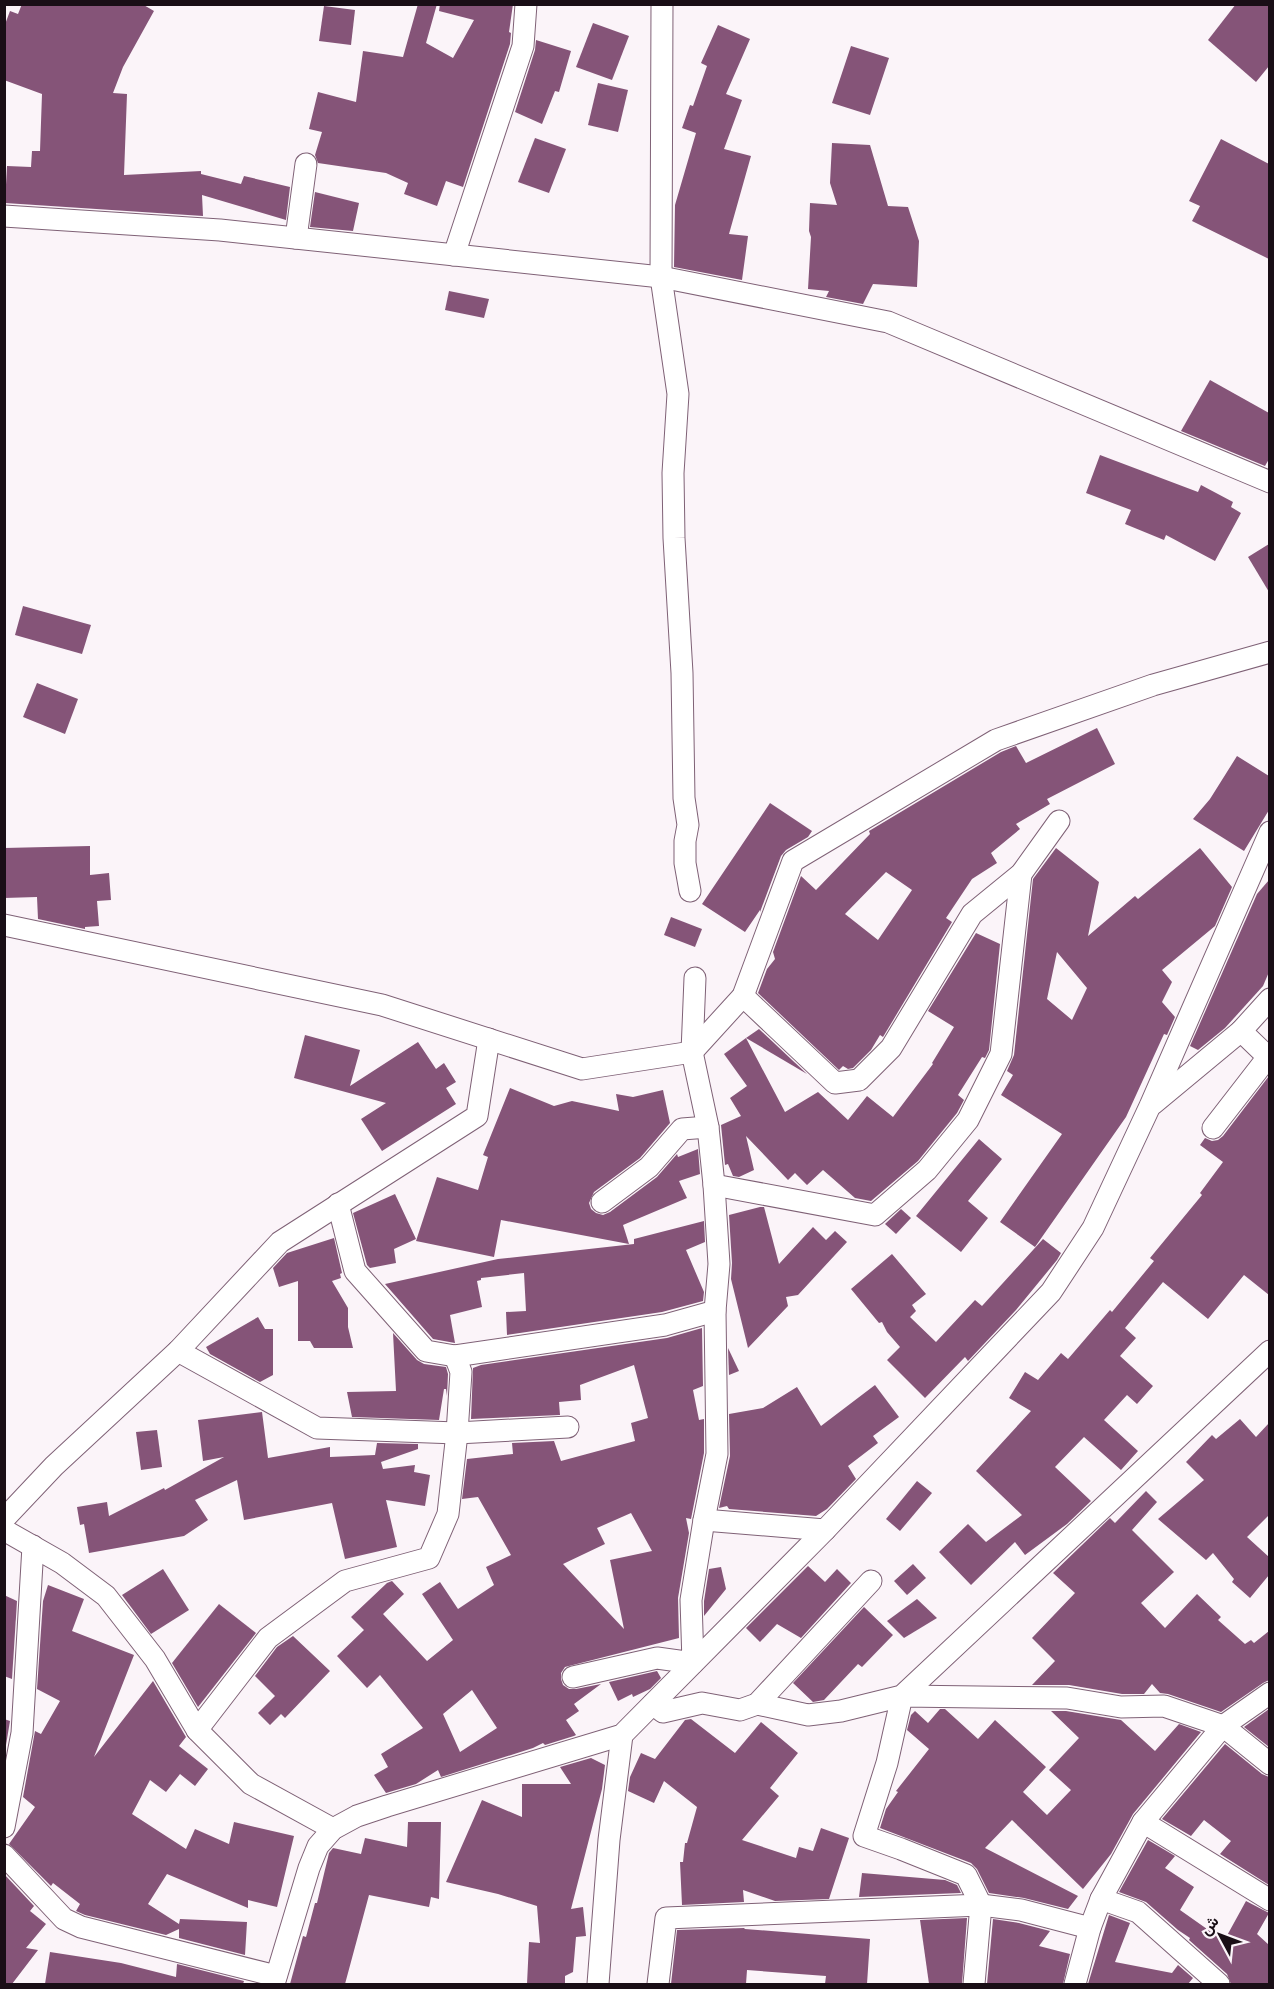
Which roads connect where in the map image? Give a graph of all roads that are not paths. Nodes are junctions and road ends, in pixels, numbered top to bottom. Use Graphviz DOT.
graph roads {
  1 [pos="526,4"];
  2 [pos="662,4"];
  3 [pos="306,164"];
  4 [pos="4,216"];
  5 [pos="296,238"];
  6 [pos="454,255"];
  7 [pos="661,277"];
  8 [pos="1269,482"];
  9 [pos="1269,652"];
  10 [pos="1059,821"];
  11 [pos="1269,832"];
  12 [pos="1021,874"];
  13 [pos="690,891"];
  14 [pos="4,926"];
  15 [pos="695,978"];
  16 [pos="743,996"];
  17 [pos="1269,999"];
  18 [pos="1241,1031"];
  19 [pos="489,1039"];
  20 [pos="692,1052"];
  21 [pos="1150,1106"];
  22 [pos="708,1126"];
  23 [pos="1213,1128"];
  24 [pos="714,1185"];
  25 [pos="602,1202"];
  26 [pos="338,1204"];
  27 [pos="715,1311"];
  28 [pos="178,1351"];
  29 [pos="1269,1351"];
  30 [pos="455,1356"];
  31 [pos="568,1427"];
  32 [pos="457,1433"];
  33 [pos="4,1519"];
  34 [pos="704,1520"];
  35 [pos="4,1530"];
  36 [pos="825,1530"];
  37 [pos="33,1546"];
  38 [pos="871,1581"];
  39 [pos="693,1663"];
  40 [pos="573,1677"];
  41 [pos="1269,1693"];
  42 [pos="902,1696"];
  43 [pos="653,1704"];
  44 [pos="757,1704"];
  45 [pos="1223,1726"];
  46 [pos="197,1730"];
  47 [pos="622,1735"];
  48 [pos="1269,1764"];
  49 [pos="1143,1822"];
  50 [pos="4,1827"];
  51 [pos="333,1829"];
  52 [pos="4,1855"];
  53 [pos="1101,1899"];
  54 [pos="1269,1900"];
  55 [pos="981,1905"];
  56 [pos="1090,1928"];
  57 [pos="275,1980"];
  58 [pos="598,1984"];
  59 [pos="658,1984"];
  60 [pos="974,1984"];
  61 [pos="1075,1984"];
  62 [pos="1219,1984"];
  1 -- 6 [label="street"];
  2 -- 7 [label="street"];
  3 -- 5 [label="street"];
  4 -- 5 [label="street"];
  5 -- 6 [label="street"];
  6 -- 7 [label="street"];
  7 -- 8 [label="street"];
  7 -- 13 [label="street"];
  9 -- 16 [label="street"];
  10 -- 12 [label="street"];
  11 -- 21 [label="street"];
  12 -- 16 [label="street"];
  12 -- 24 [label="street"];
  14 -- 19 [label="street"];
  15 -- 20 [label="street"];
  16 -- 20 [label="street"];
  17 -- 18 [label="street"];
  18 -- 21 [label="street"];
  18 -- 23 [label="street"];
  19 -- 20 [label="street"];
  19 -- 26 [label="street"];
  20 -- 22 [label="street"];
  21 -- 36 [label="street"];
  22 -- 24 [label="street"];
  22 -- 25 [label="street"];
  24 -- 27 [label="street"];
  26 -- 28 [label="street"];
  26 -- 30 [label="street"];
  27 -- 30 [label="street"];
  27 -- 34 [label="street"];
  28 -- 32 [label="street"];
  28 -- 33 [label="street"];
  29 -- 42 [label="street"];
  30 -- 32 [label="street"];
  31 -- 32 [label="street"];
  32 -- 46 [label="street"];
  34 -- 36 [label="street"];
  34 -- 39 [label="street"];
  35 -- 37 [label="street"];
  36 -- 39 [label="street"];
  37 -- 46 [label="street"];
  37 -- 50 [label="street"];
  38 -- 44 [label="street"];
  39 -- 40 [label="street"];
  39 -- 43 [label="street"];
  41 -- 45 [label="street"];
  42 -- 44 [label="street"];
  42 -- 45 [label="street"];
  42 -- 55 [label="street"];
  43 -- 44 [label="street"];
  43 -- 47 [label="street"];
  45 -- 48 [label="street"];
  45 -- 49 [label="street"];
  46 -- 51 [label="street"];
  47 -- 51 [label="street"];
  47 -- 58 [label="street"];
  49 -- 53 [label="street"];
  49 -- 54 [label="street"];
  51 -- 57 [label="street"];
  52 -- 57 [label="street"];
  53 -- 56 [label="street"];
  53 -- 62 [label="street"];
  55 -- 56 [label="street"];
  55 -- 59 [label="street"];
  55 -- 60 [label="street"];
  56 -- 61 [label="street"];
}
